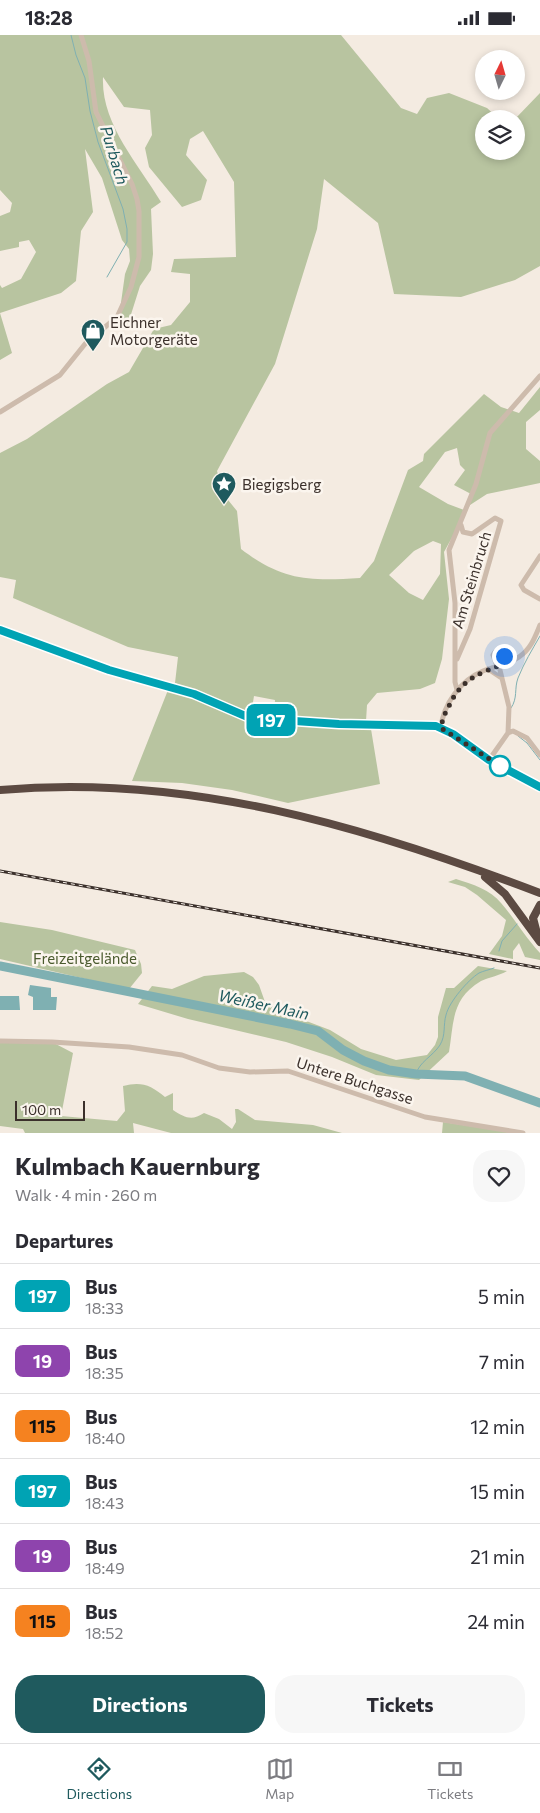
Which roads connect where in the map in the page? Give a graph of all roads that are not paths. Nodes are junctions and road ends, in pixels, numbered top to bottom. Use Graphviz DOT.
graph roads {
  1 [pos="81,35"];
  2 [pos="540,377"];
  3 [pos="0,411"];
  4 [pos="461,524"];
  5 [pos="540,556"];
  6 [pos="540,599"];
  7 [pos="540,625"];
  8 [pos="0,630"];
  9 [pos="456,659"];
  10 [pos="507,663"];
  11 [pos="498,666"];
  12 [pos="488,669"];
  13 [pos="500,677"];
  14 [pos="457,689"];
  15 [pos="441,728"];
  16 [pos="510,732"];
  17 [pos="540,755"];
  18 [pos="489,760"];
  19 [pos="540,787"];
  20 [pos="0,790"];
  21 [pos="477,871"];
  22 [pos="539,892"];
  23 [pos="540,905"];
  24 [pos="540,942"];
  25 [pos="0,1041"];
  26 [pos="523,1133"];
  1 -- 3 [label="street"];
  2 -- 4 [label="street, Am Steinbruch"];
  4 -- 9 [label="street, Am Steinbruch"];
  4 -- 9 [label="street, Am Steinbruch"];
  5 -- 6 [label="street"];
  7 -- 10 [label="street"];
  8 -- 15 [label="street"];
  9 -- 14 [label="street, Am Steinbruch"];
  10 -- 11 [label="street"];
  10 -- 11 [label="street"];
  11 -- 12 [label="street"];
  11 -- 13 [label="street"];
  12 -- 13 [label="street"];
  12 -- 14 [label="street"];
  13 -- 16 [label="street"];
  14 -- 15 [label="street"];
  15 -- 18 [label="street"];
  16 -- 17 [label="street"];
  16 -- 18 [label="street"];
  18 -- 19 [label="street"];
  20 -- 21 [label="highway"];
  21 -- 22 [label="highway"];
  21 -- 24 [label="highway"];
  23 -- 24 [label="highway"];
  25 -- 26 [label="street, Untere Buchgasse"];
}
